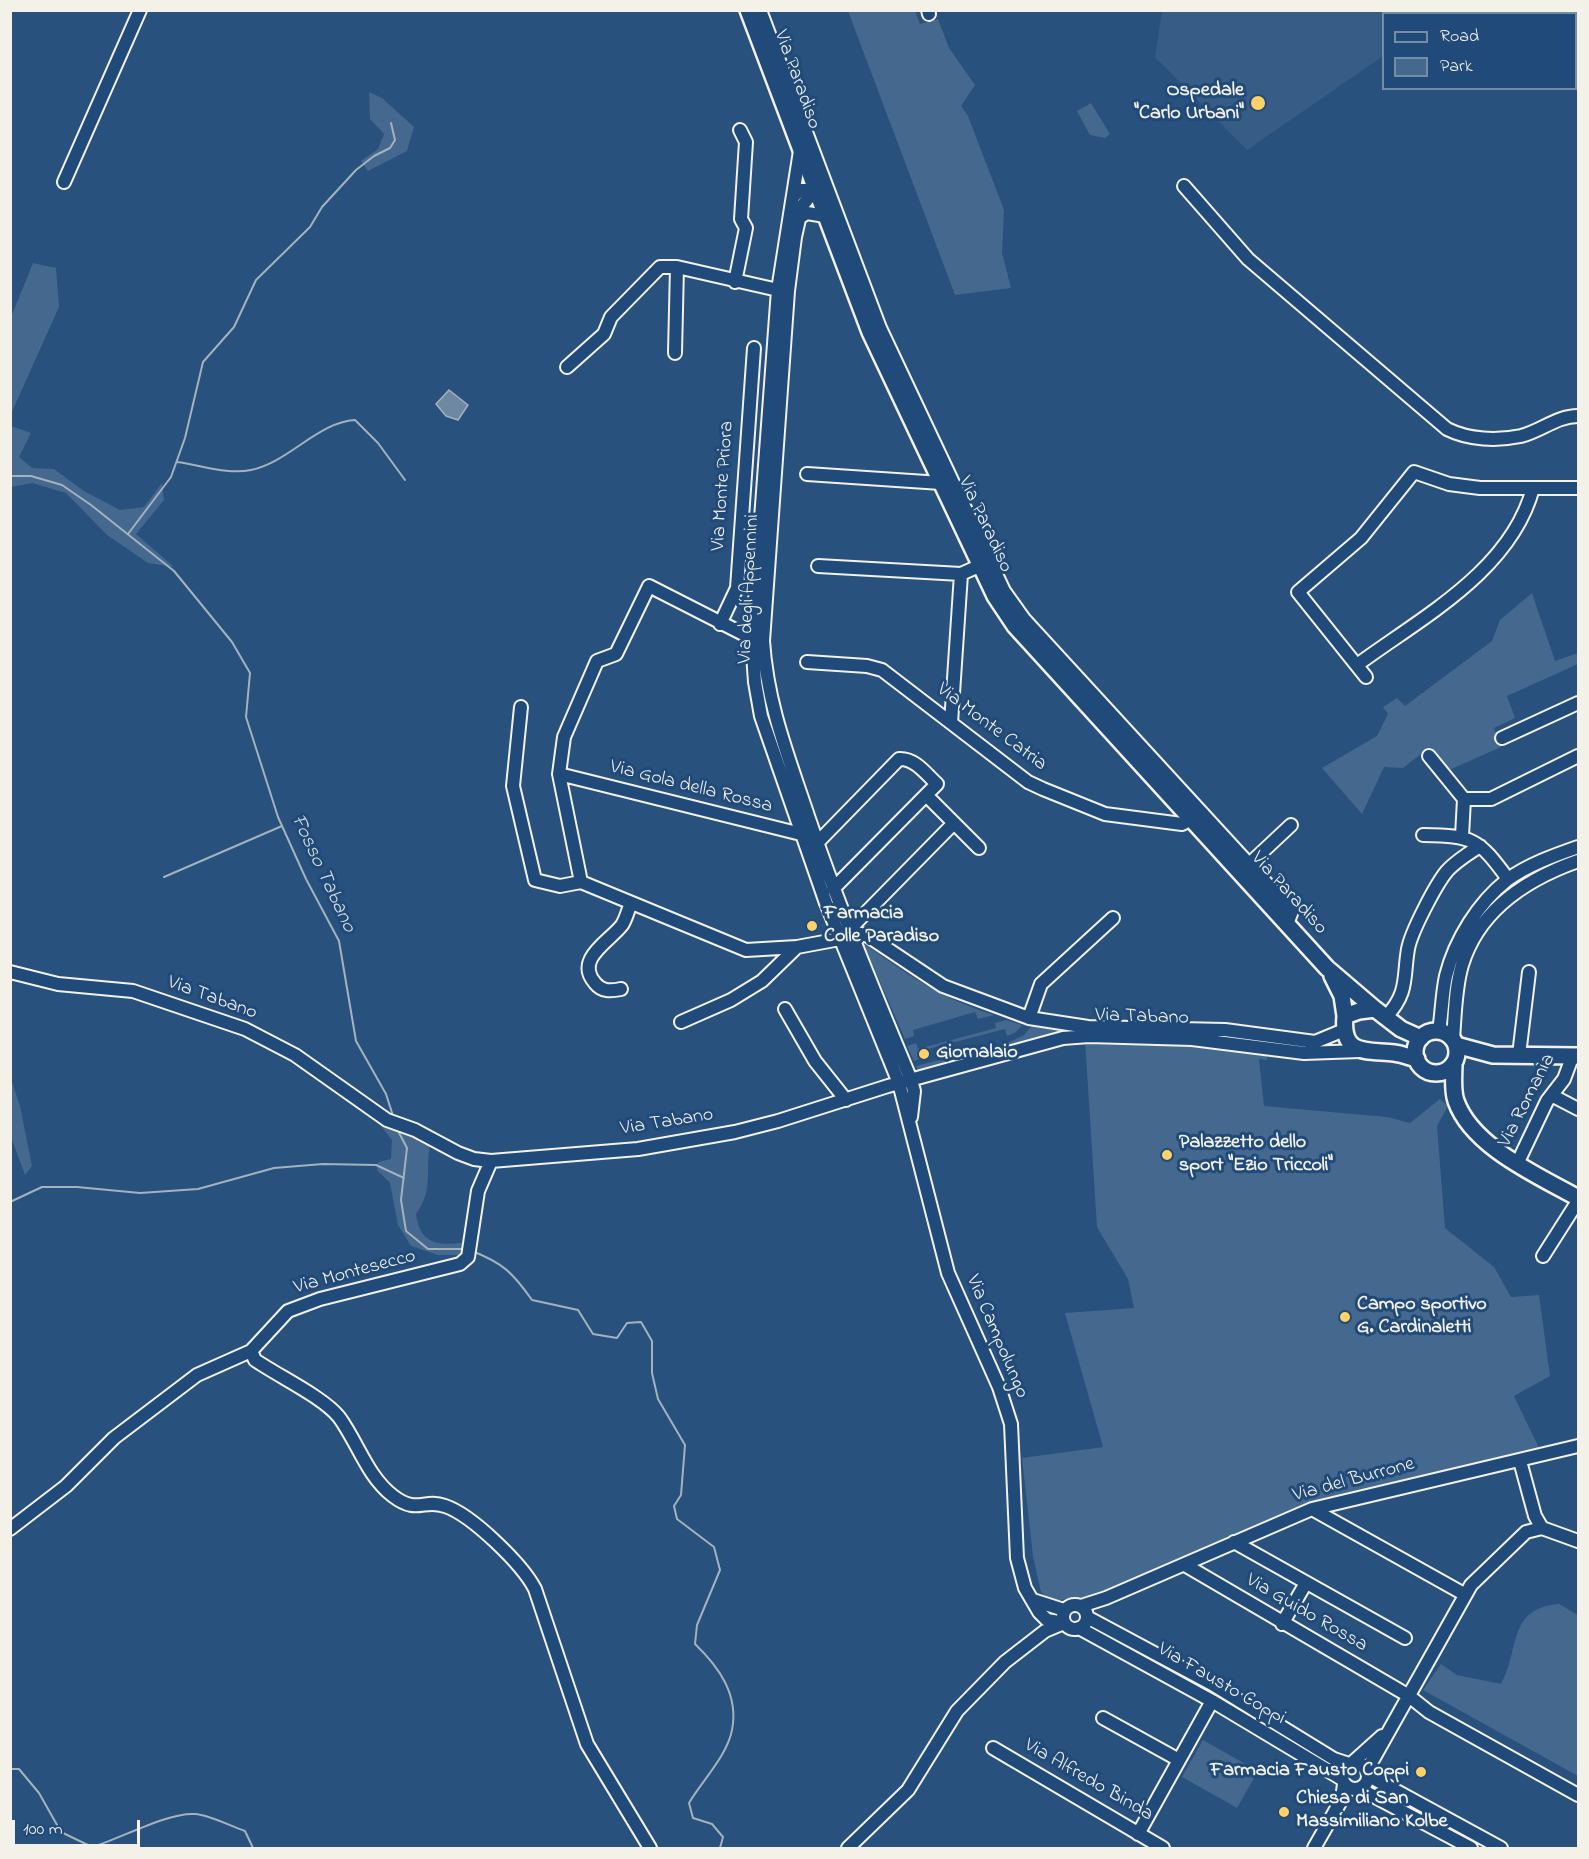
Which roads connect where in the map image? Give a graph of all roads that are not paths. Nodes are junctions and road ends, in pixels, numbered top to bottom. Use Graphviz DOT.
graph roads {
  1 [pos="140,10"];
  2 [pos="748,10"];
  3 [pos="760,10"];
  4 [pos="740,130"];
  5 [pos="800,151"];
  6 [pos="64,182"];
  7 [pos="1184,186"];
  8 [pos="814,190"];
  9 [pos="793,197"];
  10 [pos="825,216"];
  11 [pos="799,219"];
  12 [pos="677,267"];
  13 [pos="735,282"];
  14 [pos="778,290"];
  15 [pos="875,330"];
  16 [pos="754,348"];
  17 [pos="675,353"];
  18 [pos="567,368"];
  19 [pos="1578,416"];
  20 [pos="807,474"];
  21 [pos="941,483"];
  22 [pos="1533,488"];
  23 [pos="1578,488"];
  24 [pos="818,566"];
  25 [pos="979,566"];
  26 [pos="961,574"];
  27 [pos="720,624"];
  28 [pos="757,641"];
  29 [pos="807,662"];
  30 [pos="1357,665"];
  31 [pos="1366,676"];
  32 [pos="1578,703"];
  33 [pos="521,707"];
  34 [pos="951,723"];
  35 [pos="1502,738"];
  36 [pos="1429,756"];
  37 [pos="1578,756"];
  38 [pos="559,774"];
  39 [pos="926,795"];
  40 [pos="1464,799"];
  41 [pos="1197,816"];
  42 [pos="954,823"];
  43 [pos="1291,825"];
  44 [pos="1423,835"];
  45 [pos="1462,836"];
  46 [pos="811,837"];
  47 [pos="1480,846"];
  48 [pos="1578,847"];
  49 [pos="979,848"];
  50 [pos="1578,861"];
  51 [pos="1244,868"];
  52 [pos="1508,879"];
  53 [pos="580,882"];
  54 [pos="833,889"];
  55 [pos="631,903"];
  56 [pos="1113,918"];
  57 [pos="850,931"];
  58 [pos="840,939"];
  59 [pos="797,947"];
  60 [pos="1327,968"];
  61 [pos="10,972"];
  62 [pos="1529,972"];
  63 [pos="621,989"];
  64 [pos="785,1009"];
  65 [pos="1381,1013"];
  66 [pos="1029,1018"];
  67 [pos="681,1022"];
  68 [pos="1344,1023"];
  69 [pos="1421,1038"];
  70 [pos="1452,1047"];
  71 [pos="1360,1051"];
  72 [pos="1519,1054"];
  73 [pos="1576,1056"];
  74 [pos="1417,1059"];
  75 [pos="911,1080"];
  76 [pos="899,1083"];
  77 [pos="1553,1096"];
  78 [pos="846,1100"];
  79 [pos="1578,1109"];
  80 [pos="910,1125"];
  81 [pos="491,1161"];
  82 [pos="1517,1164"];
  83 [pos="1578,1200"];
  84 [pos="1543,1256"];
  85 [pos="250,1352"];
  86 [pos="1578,1446"];
  87 [pos="1520,1461"];
  88 [pos="1312,1509"];
  89 [pos="1542,1528"];
  90 [pos="10,1529"];
  91 [pos="1578,1541"];
  92 [pos="1234,1542"];
  93 [pos="1185,1564"];
  94 [pos="1306,1582"];
  95 [pos="1464,1594"];
  96 [pos="1084,1611"];
  97 [pos="1064,1616"];
  98 [pos="1282,1624"];
  99 [pos="1079,1628"];
  100 [pos="1405,1638"];
  101 [pos="1409,1696"];
  102 [pos="1212,1701"];
  103 [pos="1103,1718"];
  104 [pos="1387,1731"];
  105 [pos="993,1748"];
  106 [pos="1179,1760"];
  107 [pos="1351,1763"];
  108 [pos="1368,1773"];
  109 [pos="1350,1785"];
  110 [pos="1578,1795"];
  111 [pos="1138,1834"];
  112 [pos="650,1848"];
  113 [pos="848,1848"];
  114 [pos="1163,1848"];
  115 [pos="1314,1848"];
  116 [pos="1468,1848"];
  117 [pos="1501,1848"];
  1 -- 6 [label="street"];
  2 -- 5 [label="main road, Via Paradiso"];
  3 -- 15 [label="street"];
  4 -- 13 [label="street"];
  5 -- 8 [label="main road, Via Paradiso"];
  5 -- 9 [label="street, Via degli Appennini"];
  7 -- 19 [label="street"];
  8 -- 9 [label="street"];
  8 -- 10 [label="main road, Via Paradiso"];
  8 -- 11 [label="street, Via degli Appennini"];
  9 -- 14 [label="street, Via degli Appennini"];
  10 -- 11 [label="street"];
  10 -- 15 [label="main road, Via Paradiso"];
  11 -- 28 [label="street, Via degli Appennini"];
  12 -- 13 [label="street"];
  12 -- 17 [label="street"];
  12 -- 18 [label="street"];
  13 -- 14 [label="street"];
  14 -- 28 [label="street, Via degli Appennini"];
  15 -- 21 [label="main road, Via Paradiso"];
  15 -- 41 [label="street"];
  16 -- 27 [label="street, Via Monte Priora"];
  20 -- 21 [label="street"];
  21 -- 25 [label="main road, Via Paradiso"];
  22 -- 23 [label="street"];
  22 -- 30 [label="street"];
  22 -- 30 [label="street"];
  24 -- 26 [label="street"];
  25 -- 26 [label="street"];
  25 -- 41 [label="main road, Via Paradiso"];
  26 -- 34 [label="street"];
  27 -- 28 [label="street"];
  27 -- 38 [label="street"];
  28 -- 46 [label="street, Via degli Appennini"];
  29 -- 34 [label="street, Via Monte Catria"];
  30 -- 31 [label="street"];
  32 -- 35 [label="street"];
  33 -- 53 [label="street"];
  34 -- 41 [label="street, Via Monte Catria"];
  36 -- 40 [label="street"];
  37 -- 40 [label="street"];
  38 -- 46 [label="street, Via Gola della Rossa"];
  38 -- 53 [label="street"];
  39 -- 42 [label="street"];
  39 -- 46 [label="street"];
  39 -- 54 [label="street"];
  40 -- 45 [label="street"];
  41 -- 51 [label="main road, Via Paradiso"];
  42 -- 49 [label="street"];
  42 -- 57 [label="street"];
  43 -- 51 [label="street"];
  44 -- 45 [label="street"];
  45 -- 47 [label="street"];
  46 -- 54 [label="street, Via degli Appennini"];
  46 -- 58 [label="street, Via degli Appennini"];
  47 -- 52 [label="street"];
  47 -- 65 [label="street"];
  48 -- 52 [label="street"];
  50 -- 70 [label="street"];
  51 -- 60 [label="main road, Via Paradiso"];
  52 -- 70 [label="street"];
  53 -- 55 [label="street"];
  54 -- 57 [label="street, Via degli Appennini"];
  55 -- 59 [label="street"];
  55 -- 63 [label="street"];
  56 -- 66 [label="street"];
  57 -- 58 [label="street"];
  57 -- 66 [label="street, Via Tabano"];
  57 -- 75 [label="street, Via degli Appennini"];
  58 -- 59 [label="street"];
  58 -- 76 [label="street, Via degli Appennini"];
  59 -- 67 [label="street"];
  60 -- 65 [label="main road"];
  60 -- 68 [label="main road"];
  61 -- 81 [label="street, Via Tabano"];
  62 -- 72 [label="street"];
  64 -- 78 [label="street"];
  65 -- 68 [label="main road"];
  65 -- 69 [label="main road"];
  66 -- 68 [label="street, Via Tabano"];
  68 -- 71 [label="main road"];
  69 -- 70 [label="main road"];
  69 -- 74 [label="main road"];
  70 -- 72 [label="main road"];
  70 -- 74 [label="main road"];
  70 -- 82 [label="main road"];
  71 -- 74 [label="main road"];
  71 -- 75 [label="street, Via Tabano"];
  72 -- 73 [label="main road"];
  73 -- 77 [label="street, Via Romania"];
  75 -- 76 [label="street, Via Tabano"];
  75 -- 80 [label="street, Via Campolungo"];
  76 -- 78 [label="street, Via Tabano"];
  76 -- 80 [label="street, Via Campolungo"];
  77 -- 79 [label="street"];
  77 -- 82 [label="street, Via Romania"];
  78 -- 81 [label="street, Via Tabano"];
  80 -- 97 [label="street, Via Campolungo"];
  81 -- 85 [label="street, Via Montesecco"];
  82 -- 83 [label="main road"];
  83 -- 84 [label="street"];
  85 -- 90 [label="street, Via Montesecco"];
  85 -- 112 [label="street"];
  86 -- 87 [label="street, Via del Burrone"];
  87 -- 88 [label="street, Via del Burrone"];
  87 -- 89 [label="street"];
  88 -- 92 [label="street, Via del Burrone"];
  88 -- 95 [label="street"];
  89 -- 91 [label="street"];
  89 -- 95 [label="street"];
  92 -- 93 [label="street, Via del Burrone"];
  92 -- 94 [label="street"];
  93 -- 96 [label="street, Via del Burrone"];
  93 -- 98 [label="street, Via Guido Rossa"];
  94 -- 98 [label="street"];
  94 -- 100 [label="street"];
  95 -- 101 [label="street"];
  96 -- 97 [label="street"];
  96 -- 99 [label="street"];
  96 -- 107 [label="street, Via Fausto Coppi"];
  97 -- 99 [label="street"];
  97 -- 113 [label="street"];
  98 -- 101 [label="street, Via Guido Rossa"];
  99 -- 102 [label="street, Via Fausto Coppi"];
  101 -- 104 [label="street"];
  101 -- 110 [label="street, Via Guido Rossa"];
  102 -- 106 [label="street"];
  102 -- 109 [label="street, Via Fausto Coppi"];
  103 -- 106 [label="street"];
  104 -- 107 [label="street"];
  104 -- 108 [label="street"];
  105 -- 111 [label="street, Via Alfredo Binda"];
  106 -- 111 [label="street"];
  107 -- 108 [label="street, Via Fausto Coppi"];
  107 -- 109 [label="street"];
  108 -- 109 [label="street"];
  108 -- 117 [label="street, Via Fausto Coppi"];
  109 -- 115 [label="street"];
  109 -- 116 [label="street, Via Fausto Coppi"];
  111 -- 114 [label="street, Via Alfredo Binda"];
}
